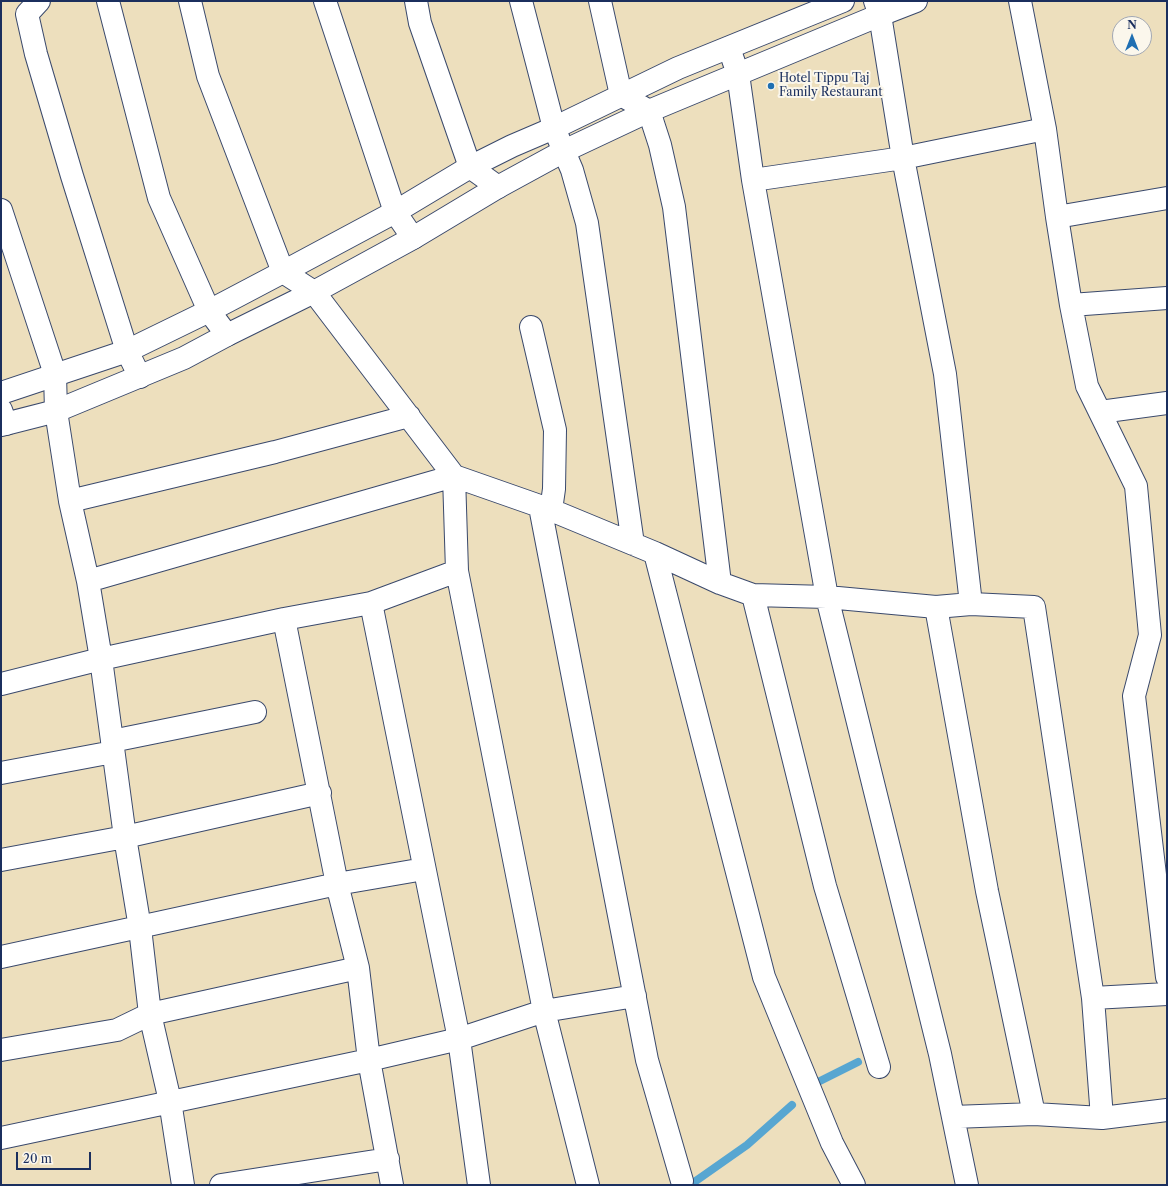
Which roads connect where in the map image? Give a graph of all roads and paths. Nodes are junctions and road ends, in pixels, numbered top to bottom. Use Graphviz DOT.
graph roads {
  1 [pos="39,1"];
  2 [pos="108,1"];
  3 [pos="190,1"];
  4 [pos="325,1"];
  5 [pos="416,1"];
  6 [pos="521,1"];
  7 [pos="600,1"];
  8 [pos="843,1"];
  9 [pos="916,1"];
  10 [pos="1020,1"];
  11 [pos="877,8"];
  12 [pos="729,48"];
  13 [pos="738,74"];
  14 [pos="621,94"];
  15 [pos="649,111"];
  16 [pos="554,128"];
  17 [pos="1045,129"];
  18 [pos="564,151"];
  19 [pos="903,158"];
  20 [pos="470,167"];
  21 [pos="753,180"];
  22 [pos="498,187"];
  23 [pos="1167,198"];
  24 [pos="1,210"];
  25 [pos="395,212"];
  26 [pos="1057,217"];
  27 [pos="413,238"];
  28 [pos="283,272"];
  29 [pos="314,292"];
  30 [pos="1167,298"];
  31 [pos="1071,305"];
  32 [pos="209,311"];
  33 [pos="530,327"];
  34 [pos="227,335"];
  35 [pos="127,351"];
  36 [pos="54,374"];
  37 [pos="140,377"];
  38 [pos="1,393"];
  39 [pos="1167,403"];
  40 [pos="56,410"];
  41 [pos="1100,412"];
  42 [pos="409,416"];
  43 [pos="3,420"];
  44 [pos="454,476"];
  45 [pos="70,501"];
  46 [pos="546,508"];
  47 [pos="633,544"];
  48 [pos="656,553"];
  49 [pos="457,571"];
  50 [pos="88,581"];
  51 [pos="720,583"];
  52 [pos="753,595"];
  53 [pos="826,597"];
  54 [pos="371,603"];
  55 [pos="971,604"];
  56 [pos="936,607"];
  57 [pos="284,619"];
  58 [pos="101,659"];
  59 [pos="1,684"];
  60 [pos="255,712"];
  61 [pos="112,746"];
  62 [pos="1,773"];
  63 [pos="320,793"];
  64 [pos="125,836"];
  65 [pos="1,860"];
  66 [pos="424,868"];
  67 [pos="337,884"];
  68 [pos="140,928"];
  69 [pos="1,957"];
  70 [pos="358,968"];
  71 [pos="1167,977"];
  72 [pos="1167,994"];
  73 [pos="635,996"];
  74 [pos="1093,998"];
  75 [pos="544,1011"];
  76 [pos="150,1014"];
  77 [pos="459,1039"];
  78 [pos="1,1050"];
  79 [pos="369,1060"];
  80 [pos="879,1067"];
  81 [pos="170,1101"];
  82 [pos="1167,1110"];
  83 [pos="1034,1114"];
  84 [pos="953,1117"];
  85 [pos="1102,1118"];
  86 [pos="1,1138"];
  87 [pos="388,1159"];
  88 [pos="682,1181"];
  89 [pos="183,1185"];
  90 [pos="221,1185"];
  91 [pos="392,1185"];
  92 [pos="479,1185"];
  93 [pos="588,1185"];
  94 [pos="854,1185"];
  95 [pos="967,1185"];
  1 -- 35 [label="street"];
  2 -- 32 [label="street"];
  3 -- 28 [label="street"];
  4 -- 25 [label="street"];
  5 -- 20 [label="street"];
  6 -- 16 [label="street"];
  7 -- 14 [label="street"];
  8 -- 12 [label="street"];
  9 -- 11 [label="street"];
  10 -- 17 [label="street"];
  11 -- 13 [label="street"];
  11 -- 19 [label="street"];
  12 -- 13 [label="street"];
  12 -- 14 [label="street"];
  13 -- 15 [label="street"];
  13 -- 21 [label="street"];
  14 -- 15 [label="street"];
  14 -- 16 [label="street"];
  15 -- 18 [label="street"];
  15 -- 51 [label="street"];
  16 -- 18 [label="street"];
  16 -- 20 [label="street"];
  17 -- 19 [label="street"];
  17 -- 26 [label="street"];
  18 -- 22 [label="street"];
  18 -- 47 [label="street"];
  19 -- 21 [label="street"];
  19 -- 55 [label="street"];
  20 -- 22 [label="street"];
  20 -- 25 [label="street"];
  21 -- 53 [label="street"];
  22 -- 27 [label="street"];
  23 -- 26 [label="street"];
  24 -- 36 [label="street"];
  25 -- 27 [label="street"];
  25 -- 28 [label="street"];
  26 -- 31 [label="street"];
  27 -- 29 [label="street"];
  28 -- 29 [label="street"];
  28 -- 32 [label="street"];
  29 -- 34 [label="street"];
  29 -- 42 [label="street"];
  30 -- 31 [label="street"];
  31 -- 41 [label="street"];
  32 -- 34 [label="street"];
  32 -- 35 [label="street"];
  33 -- 46 [label="street"];
  34 -- 37 [label="street"];
  35 -- 36 [label="street"];
  35 -- 37 [label="street"];
  36 -- 38 [label="street"];
  36 -- 40 [label="street"];
  37 -- 40 [label="street"];
  39 -- 41 [label="street"];
  40 -- 43 [label="street"];
  40 -- 45 [label="street"];
  41 -- 71 [label="street"];
  42 -- 44 [label="street"];
  42 -- 45 [label="street"];
  44 -- 46 [label="street"];
  44 -- 49 [label="street"];
  44 -- 50 [label="street"];
  45 -- 50 [label="street"];
  46 -- 47 [label="street"];
  46 -- 73 [label="street"];
  47 -- 48 [label="street"];
  48 -- 51 [label="street"];
  48 -- 94 [label="street"];
  49 -- 54 [label="street"];
  49 -- 75 [label="street"];
  50 -- 58 [label="street"];
  51 -- 52 [label="street"];
  52 -- 53 [label="street"];
  52 -- 80 [label="street"];
  53 -- 56 [label="street"];
  53 -- 84 [label="street"];
  54 -- 57 [label="street"];
  54 -- 66 [label="street"];
  55 -- 56 [label="street"];
  55 -- 74 [label="street"];
  56 -- 83 [label="street"];
  57 -- 58 [label="street"];
  57 -- 63 [label="street"];
  58 -- 59 [label="street"];
  58 -- 61 [label="street"];
  60 -- 61 [label="street"];
  61 -- 62 [label="street"];
  61 -- 64 [label="street"];
  63 -- 64 [label="street"];
  63 -- 67 [label="street"];
  64 -- 65 [label="street"];
  64 -- 68 [label="street"];
  66 -- 67 [label="street"];
  66 -- 77 [label="street"];
  67 -- 68 [label="street"];
  67 -- 70 [label="street"];
  68 -- 69 [label="street"];
  68 -- 76 [label="street"];
  70 -- 76 [label="street"];
  70 -- 79 [label="street"];
  72 -- 74 [label="street"];
  73 -- 75 [label="street"];
  73 -- 88 [label="street"];
  74 -- 85 [label="street"];
  75 -- 77 [label="street"];
  75 -- 93 [label="street"];
  76 -- 78 [label="street"];
  76 -- 81 [label="street"];
  77 -- 79 [label="street"];
  77 -- 92 [label="street"];
  79 -- 81 [label="street"];
  79 -- 87 [label="street"];
  81 -- 86 [label="street"];
  81 -- 89 [label="street"];
  82 -- 85 [label="street"];
  83 -- 84 [label="street"];
  83 -- 85 [label="street"];
  84 -- 95 [label="street"];
  87 -- 90 [label="street"];
  87 -- 91 [label="street"];
}
